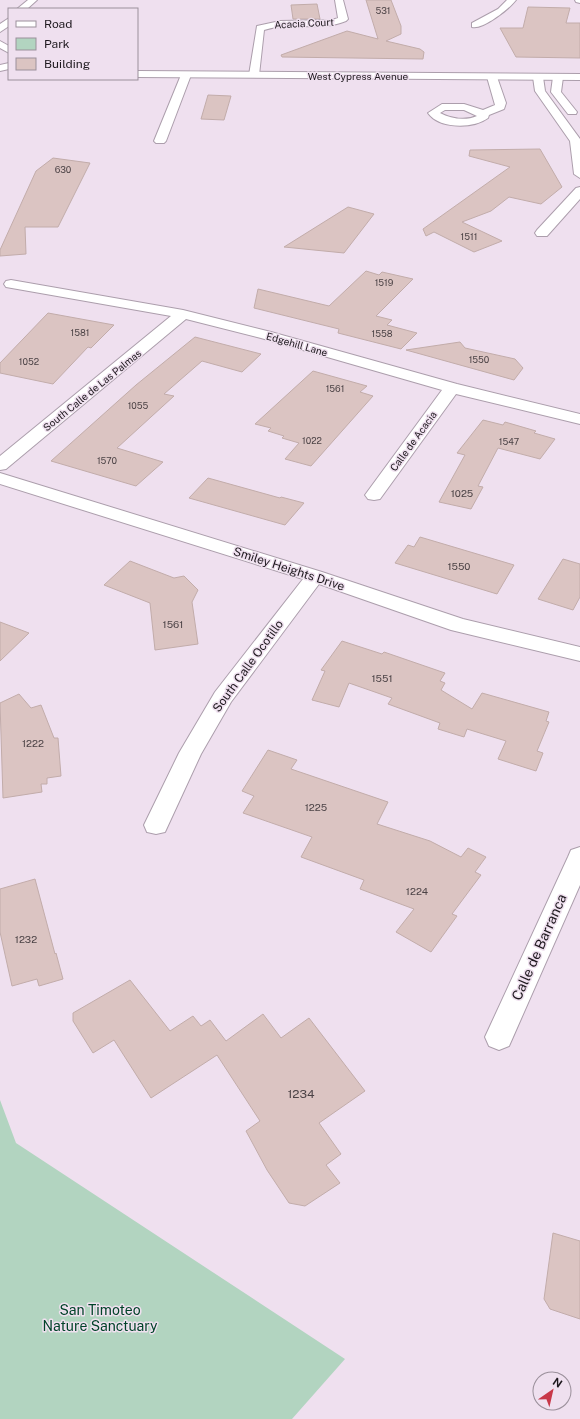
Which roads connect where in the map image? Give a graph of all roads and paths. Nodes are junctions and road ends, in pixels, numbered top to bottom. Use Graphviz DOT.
graph roads {
  1 [pos="33,0"];
  2 [pos="339,0"];
  3 [pos="512,0"];
  4 [pos="23,8"];
  5 [pos="8,22"];
  6 [pos="270,25"];
  7 [pos="475,25"];
  8 [pos="0,29"];
  9 [pos="272,35"];
  10 [pos="257,47"];
  11 [pos="270,47"];
  12 [pos="268,61"];
  13 [pos="138,74"];
  14 [pos="186,75"];
  15 [pos="254,76"];
  16 [pos="266,76"];
  17 [pos="492,76"];
  18 [pos="538,77"];
  19 [pos="558,77"];
  20 [pos="580,77"];
  21 [pos="481,114"];
  22 [pos="580,122"];
  23 [pos="160,141"];
  24 [pos="580,174"];
  25 [pos="580,192"];
  26 [pos="542,233"];
  27 [pos="11,284"];
  28 [pos="183,314"];
  29 [pos="452,388"];
  30 [pos="580,419"];
  31 [pos="0,465"];
  32 [pos="0,478"];
  33 [pos="374,495"];
  34 [pos="315,576"];
  35 [pos="580,654"];
  36 [pos="156,825"];
  37 [pos="580,858"];
  38 [pos="499,1037"];
  1 -- 4 [label="street"];
  2 -- 6 [label="street, Acacia Court"];
  3 -- 7 [label="street"];
  5 -- 8 [label="street"];
  6 -- 9 [label="street, Acacia Court"];
  6 -- 10 [label="street, Acacia Court"];
  10 -- 11 [label="street, Acacia Court"];
  10 -- 15 [label="street, Acacia Court"];
  12 -- 16 [label="street"];
  13 -- 14 [label="street, West Cypress Avenue"];
  14 -- 15 [label="street, West Cypress Avenue"];
  14 -- 23 [label="street"];
  15 -- 16 [label="street, West Cypress Avenue"];
  16 -- 17 [label="street, West Cypress Avenue"];
  17 -- 18 [label="street, West Cypress Avenue"];
  17 -- 21 [label="street"];
  18 -- 19 [label="street, West Cypress Avenue"];
  18 -- 24 [label="street"];
  19 -- 20 [label="street, West Cypress Avenue"];
  19 -- 22 [label="street"];
  25 -- 26 [label="street"];
  27 -- 28 [label="street, Edgehill Lane"];
  28 -- 29 [label="street, Edgehill Lane"];
  28 -- 31 [label="street, South Calle de Las Palmas"];
  29 -- 30 [label="street, Edgehill Lane"];
  29 -- 33 [label="street, Calle de Acacia"];
  32 -- 34 [label="street, Smiley Heights Drive"];
  34 -- 35 [label="street, Smiley Heights Drive"];
  34 -- 36 [label="street, South Calle Ocotillo"];
  37 -- 38 [label="street, Calle de Barranca"];
}
